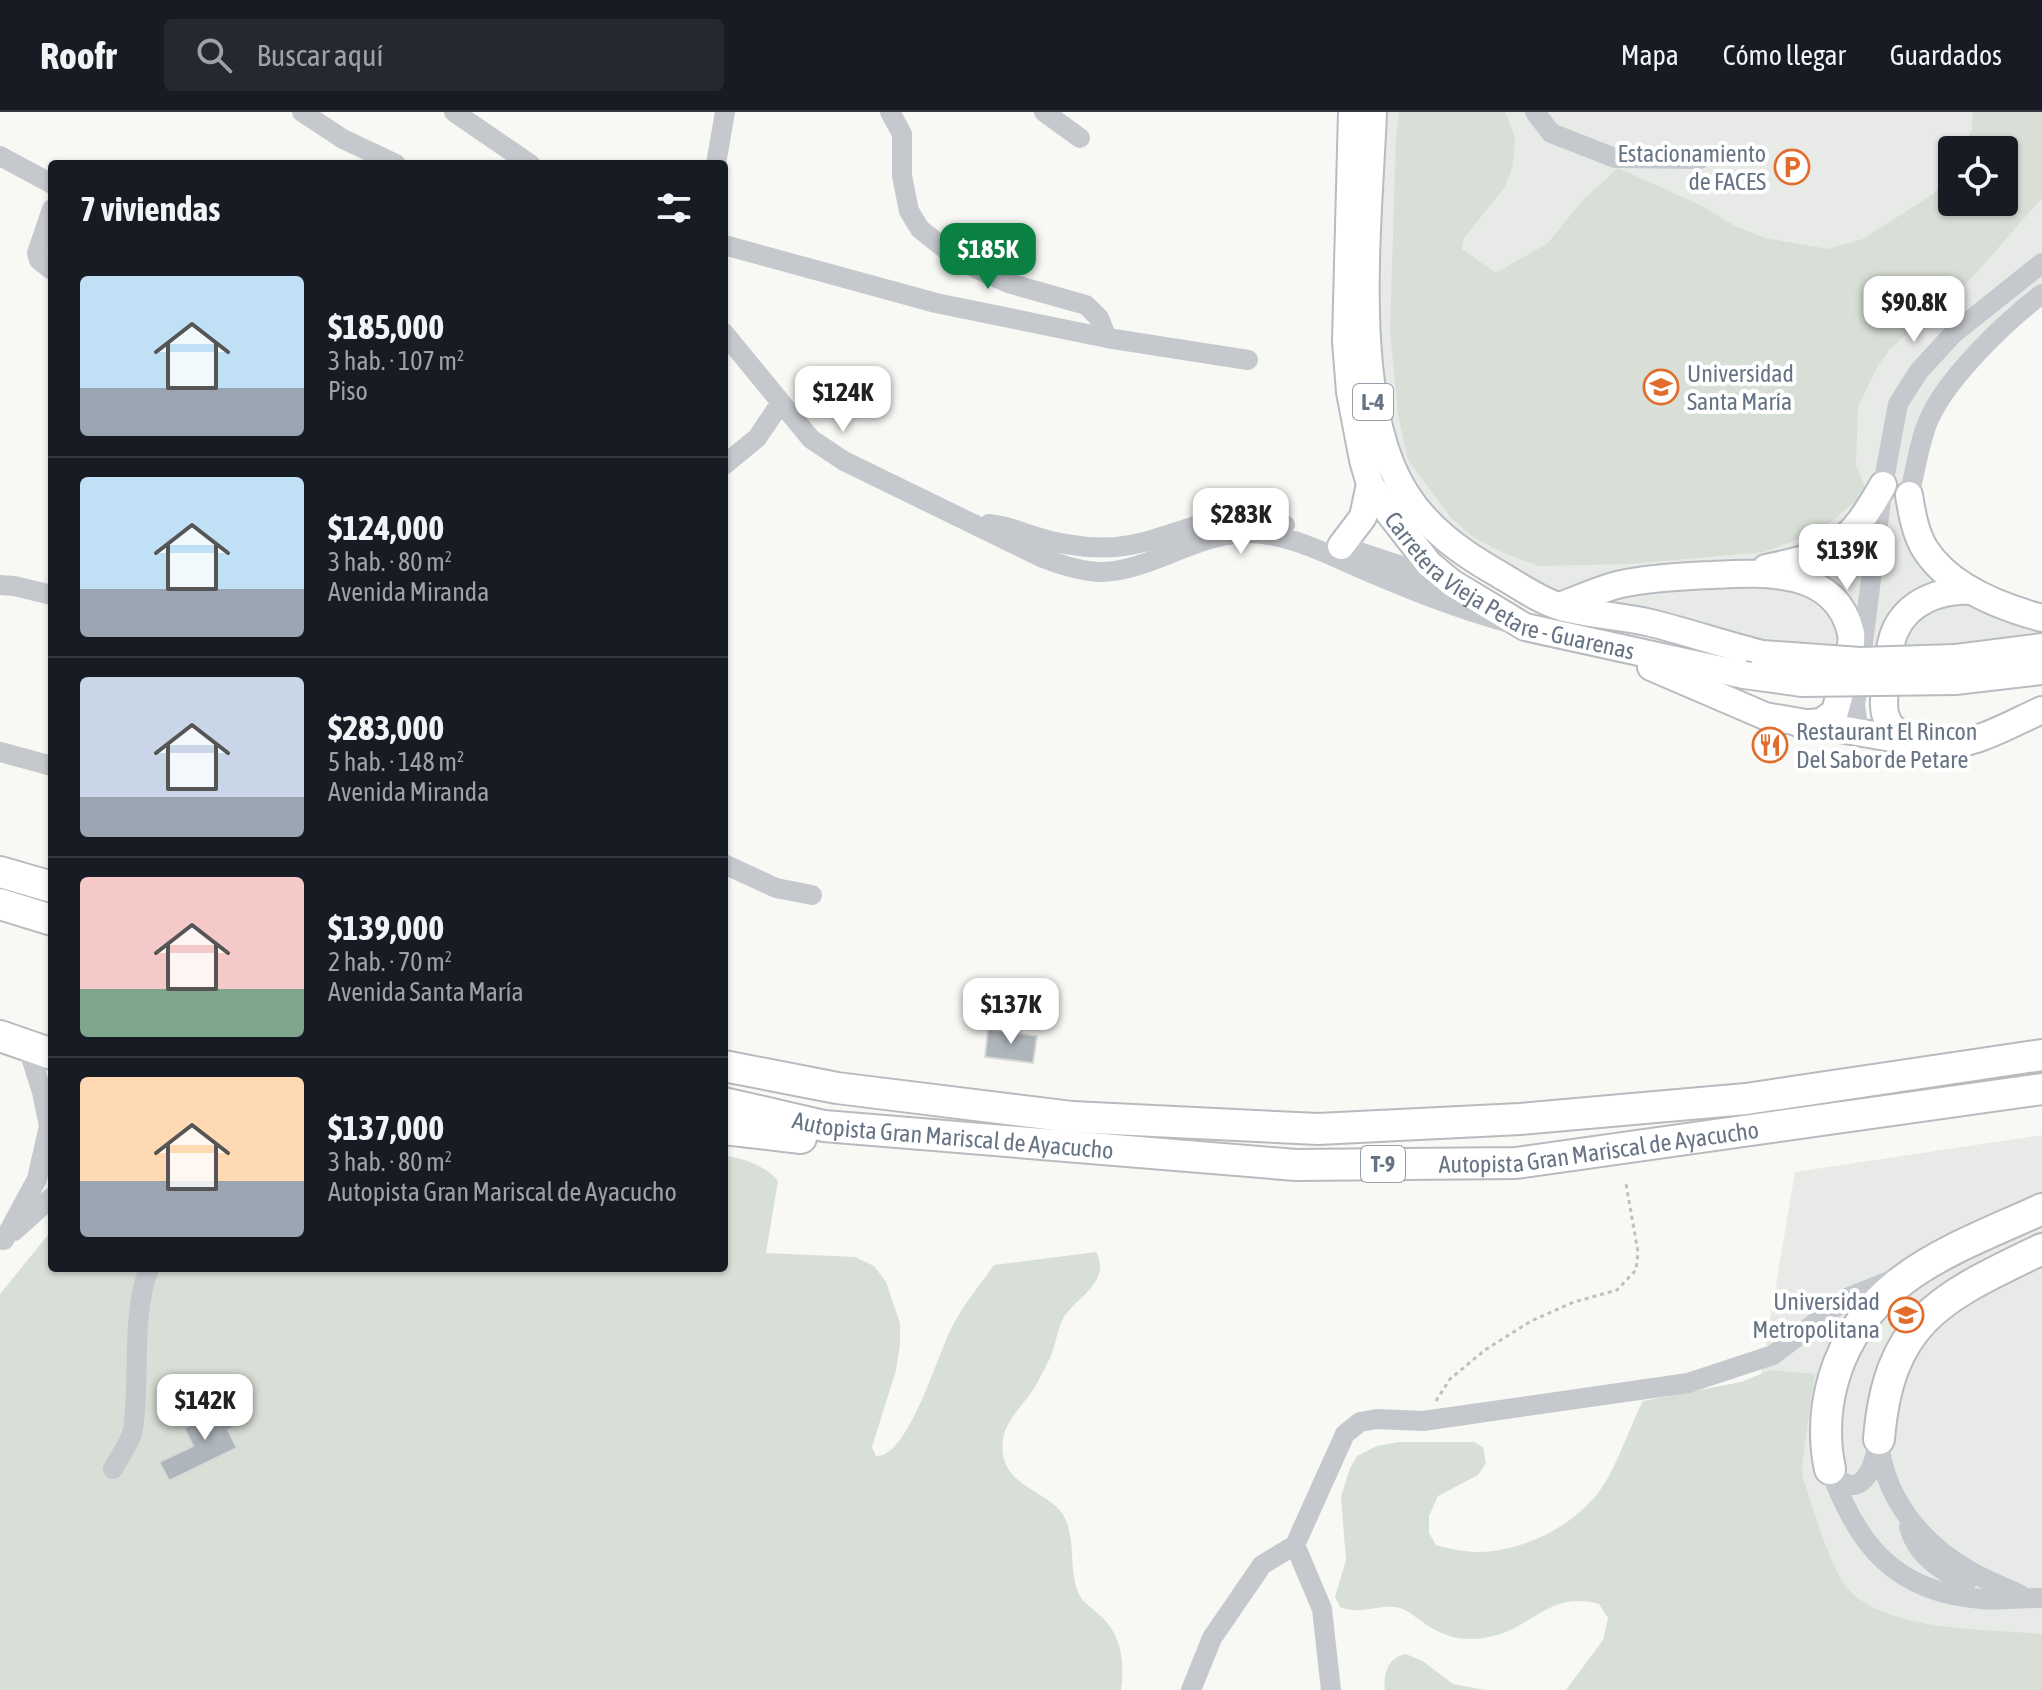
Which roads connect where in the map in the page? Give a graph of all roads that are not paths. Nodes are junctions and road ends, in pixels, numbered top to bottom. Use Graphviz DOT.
graph roads {
  1 [pos="302,112"];
  2 [pos="454,112"];
  3 [pos="725,112"];
  4 [pos="890,112"];
  5 [pos="1044,112"];
  6 [pos="1352,112"];
  7 [pos="1373,112"];
  8 [pos="1535,112"];
  9 [pos="1080,138"];
  10 [pos="0,156"];
  11 [pos="1700,159"];
  12 [pos="388,160"];
  13 [pos="524,160"];
  14 [pos="717,160"];
  15 [pos="48,182"];
  16 [pos="48,221"];
  17 [pos="728,246"];
  18 [pos="2042,263"];
  19 [pos="48,267"];
  20 [pos="2042,294"];
  21 [pos="728,338"];
  22 [pos="1107,338"];
  23 [pos="1248,360"];
  24 [pos="780,404"];
  25 [pos="728,463"];
  26 [pos="1370,484"];
  27 [pos="1883,485"];
  28 [pos="1909,495"];
  29 [pos="973,523"];
  30 [pos="1341,546"];
  31 [pos="1742,573"];
  32 [pos="1452,583"];
  33 [pos="0,585"];
  34 [pos="1972,591"];
  35 [pos="48,594"];
  36 [pos="1559,606"];
  37 [pos="2042,618"];
  38 [pos="1525,627"];
  39 [pos="1597,642"];
  40 [pos="2042,647"];
  41 [pos="1955,670"];
  42 [pos="2042,671"];
  43 [pos="1870,708"];
  44 [pos="2042,710"];
  45 [pos="1800,724"];
  46 [pos="1859,733"];
  47 [pos="1932,745"];
  48 [pos="0,752"];
  49 [pos="48,765"];
  50 [pos="728,866"];
  51 [pos="0,872"];
  52 [pos="48,886"];
  53 [pos="812,895"];
  54 [pos="0,904"];
  55 [pos="48,919"];
  56 [pos="20,1046"];
  57 [pos="2042,1055"];
  58 [pos="728,1067"];
  59 [pos="2042,1089"];
  60 [pos="728,1104"];
  61 [pos="48,1121"];
  62 [pos="728,1129"];
  63 [pos="48,1130"];
  64 [pos="948,1137"];
  65 [pos="48,1201"];
  66 [pos="2042,1209"];
  67 [pos="2,1242"];
  68 [pos="2042,1249"];
  69 [pos="147,1272"];
  70 [pos="1912,1272"];
  71 [pos="1879,1439"];
  72 [pos="113,1469"];
  73 [pos="1830,1469"];
  74 [pos="1295,1545"];
  75 [pos="2033,1597"];
  76 [pos="1191,1690"];
  77 [pos="1331,1690"];
  1 -- 12 [label="street"];
  2 -- 13 [label="street"];
  3 -- 14 [label="street"];
  4 -- 22 [label="street"];
  5 -- 9 [label="street"];
  6 -- 26 [label="main road, Carretera Vieja Petare - Guarenas / L-4"];
  7 -- 36 [label="main road, Carretera Vieja Petare - Guarenas / L-4"];
  8 -- 11 [label="street"];
  10 -- 15 [label="street"];
  16 -- 19 [label="street"];
  17 -- 22 [label="street"];
  18 -- 27 [label="street"];
  20 -- 28 [label="street"];
  21 -- 24 [label="street"];
  22 -- 23 [label="street"];
  24 -- 25 [label="street"];
  24 -- 29 [label="street"];
  26 -- 30 [label="main road"];
  26 -- 32 [label="main road, Carretera Vieja Petare - Guarenas / L-4"];
  27 -- 31 [label="main road"];
  27 -- 46 [label="street"];
  28 -- 34 [label="main road"];
  29 -- 30 [label="street"];
  29 -- 38 [label="street"];
  30 -- 32 [label="street"];
  31 -- 36 [label="main road"];
  31 -- 45 [label="main road"];
  32 -- 36 [label="main road"];
  32 -- 38 [label="main road, Carretera Vieja Petare - Guarenas / L-4"];
  33 -- 35 [label="street"];
  34 -- 37 [label="main road"];
  34 -- 47 [label="main road, L-4"];
  36 -- 41 [label="main road, Carretera Vieja Petare - Guarenas / L-4, bridge"];
  38 -- 39 [label="main road, Carretera Vieja Petare - Guarenas / L-4"];
  39 -- 41 [label="main road, Carretera Vieja Petare - Guarenas / L-4, bridge"];
  39 -- 45 [label="main road, L-4"];
  40 -- 41 [label="main road, Carretera Vieja Petare - Guarenas / L-4"];
  41 -- 42 [label="main road, Carretera Vieja Petare - Guarenas / L-4"];
  43 -- 46 [label="street"];
  44 -- 47 [label="main road, L-4"];
  45 -- 46 [label="main road, L-4"];
  46 -- 47 [label="main road, L-4"];
  48 -- 49 [label="street"];
  50 -- 53 [label="street"];
  51 -- 52 [label="highway"];
  54 -- 55 [label="highway"];
  56 -- 61 [label="street"];
  57 -- 58 [label="highway, Autopista Gran Mariscal de Ayacucho / T-9"];
  59 -- 64 [label="highway, Autopista Gran Mariscal de Ayacucho / T-9"];
  60 -- 64 [label="highway, Autopista Gran Mariscal de Ayacucho / T-9"];
  62 -- 64 [label="highway"];
  63 -- 67 [label="street"];
  65 -- 67 [label="street"];
  66 -- 70 [label="highway"];
  68 -- 71 [label="highway"];
  69 -- 72 [label="street"];
  70 -- 73 [label="highway"];
  70 -- 74 [label="street"];
  71 -- 73 [label="street"];
  71 -- 75 [label="street"];
  73 -- 75 [label="street"];
  74 -- 76 [label="street"];
  74 -- 77 [label="street"];
}
